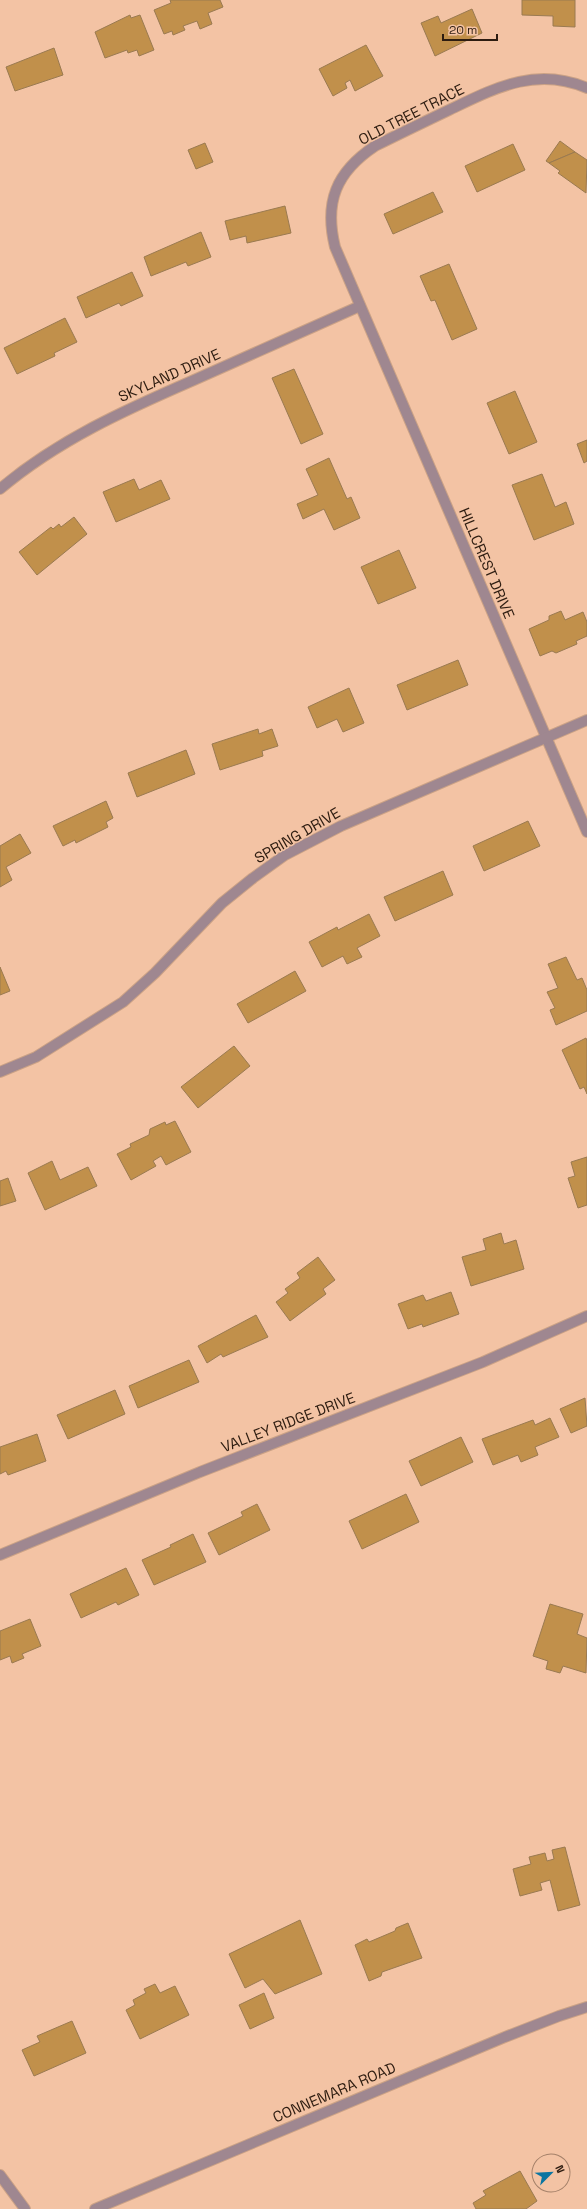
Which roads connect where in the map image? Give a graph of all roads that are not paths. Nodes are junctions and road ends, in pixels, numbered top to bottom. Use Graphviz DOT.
graph roads {
  1 [pos="587,88"];
  2 [pos="360,306"];
  3 [pos="0,489"];
  4 [pos="587,720"];
  5 [pos="546,738"];
  6 [pos="587,832"];
  7 [pos="0,1072"];
  8 [pos="587,1316"];
  9 [pos="0,1555"];
  10 [pos="587,2007"];
  11 [pos="0,2175"];
  12 [pos="24,2209"];
  13 [pos="95,2209"];
  1 -- 2 [label="street, OLD TREE TRACE"];
  2 -- 3 [label="street, SKYLAND DRIVE"];
  2 -- 5 [label="street, HILLCREST DRIVE"];
  4 -- 5 [label="street, SPRING DRIVE"];
  5 -- 6 [label="street, HILLCREST DRIVE"];
  5 -- 7 [label="street, SPRING DRIVE"];
  8 -- 9 [label="street, VALLEY RIDGE DRIVE"];
  10 -- 13 [label="street, CONNEMARA ROAD"];
  11 -- 12 [label="street"];
}
